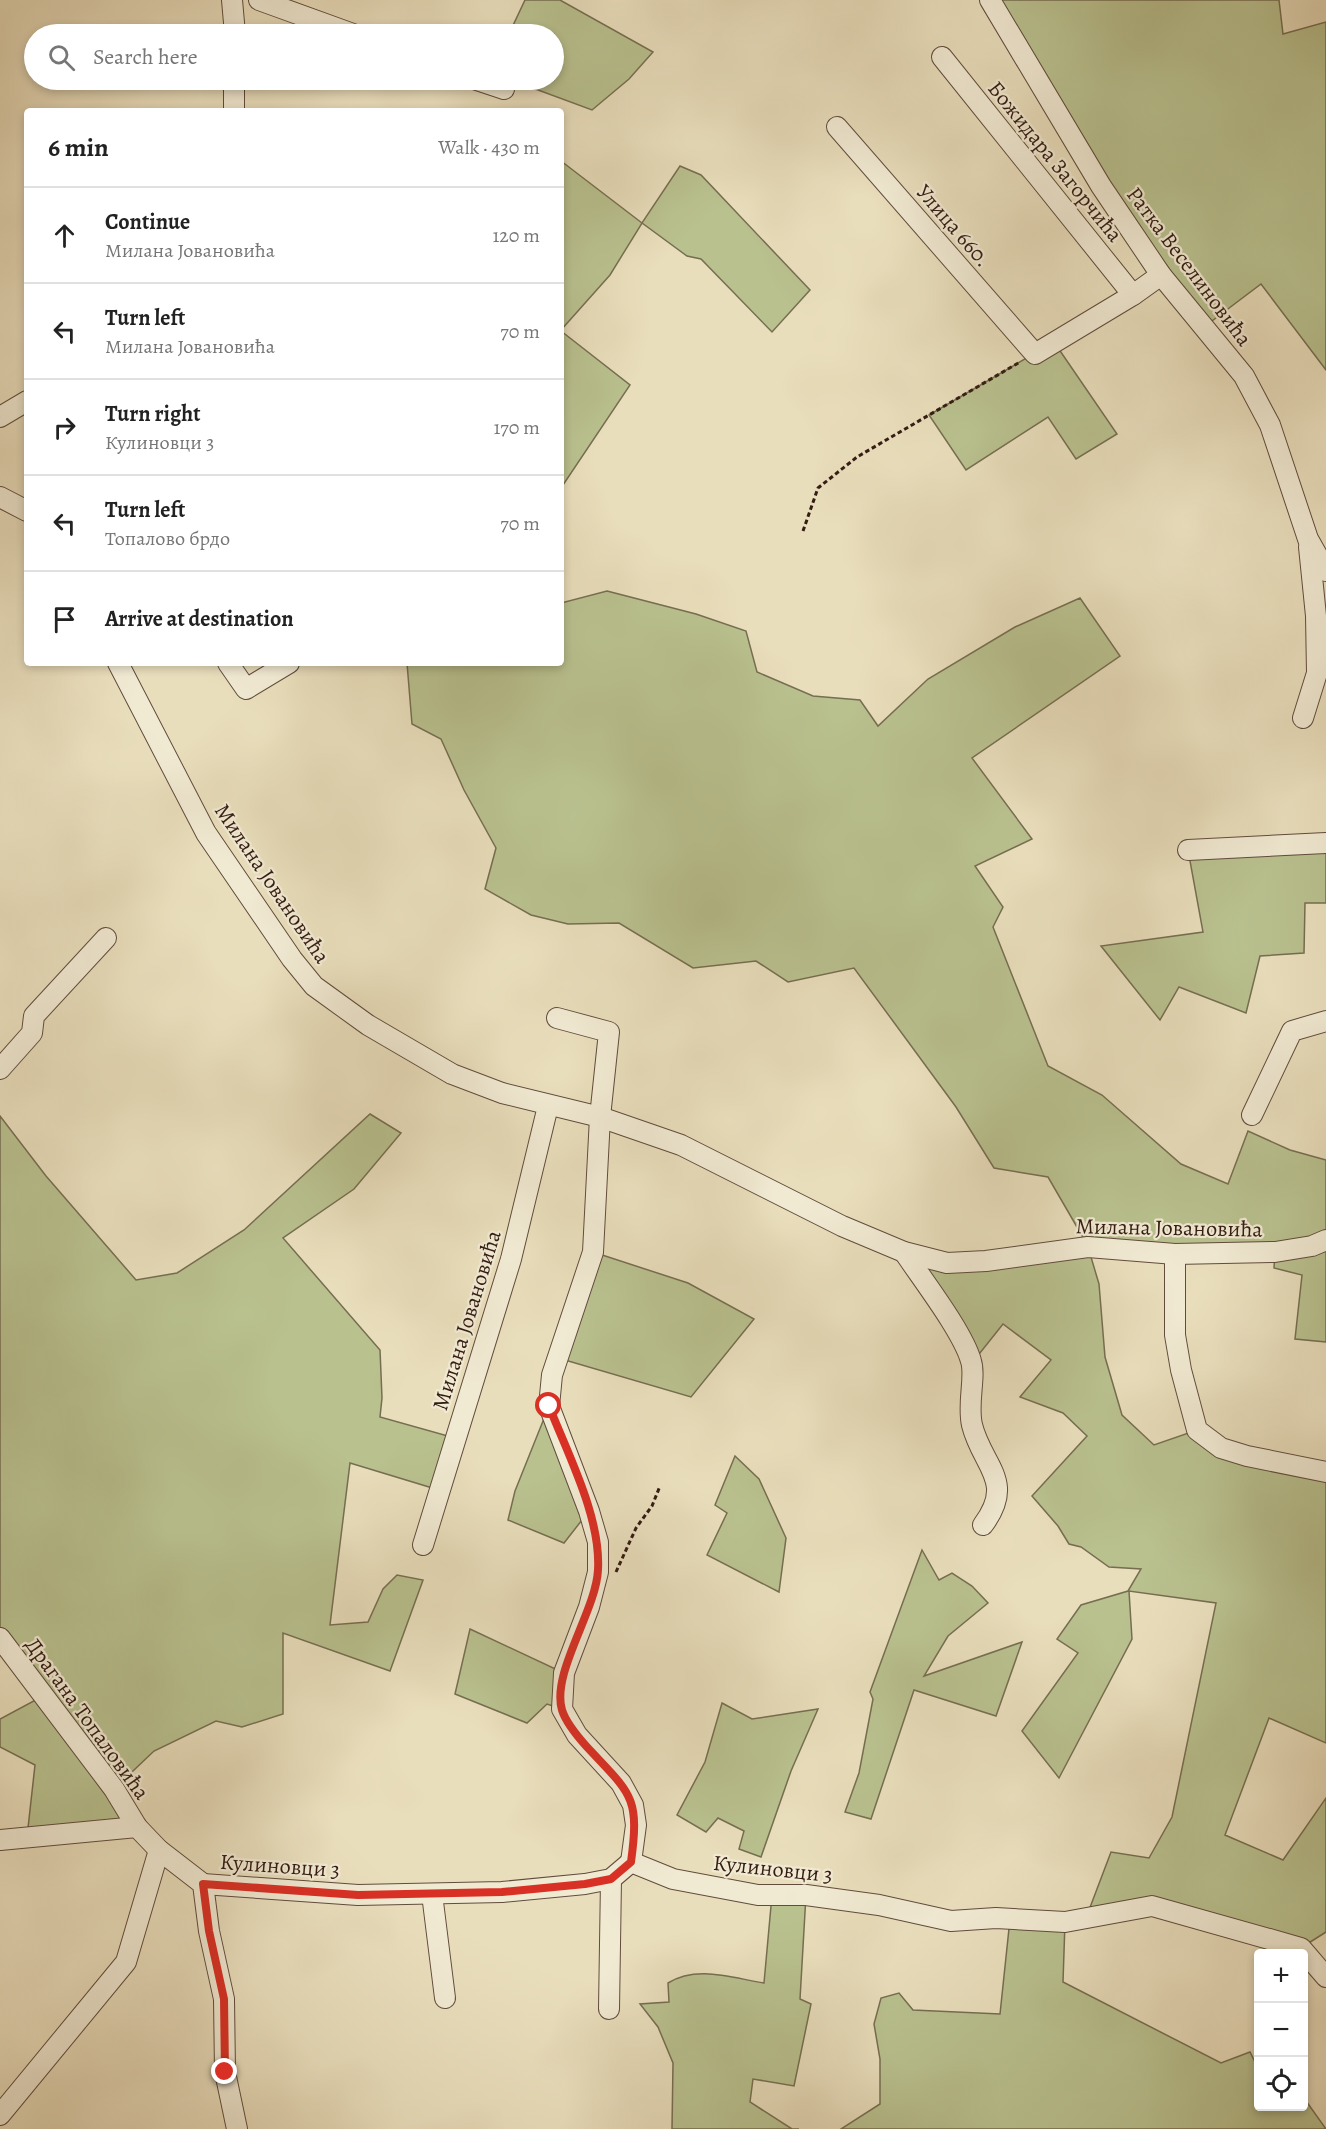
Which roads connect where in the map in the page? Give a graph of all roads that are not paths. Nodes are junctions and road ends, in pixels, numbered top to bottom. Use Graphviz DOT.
graph roads {
  1 [pos="232,0"];
  2 [pos="259,0"];
  3 [pos="990,0"];
  4 [pos="234,24"];
  5 [pos="325,24"];
  6 [pos="942,57"];
  7 [pos="234,90"];
  8 [pos="234,108"];
  9 [pos="837,127"];
  10 [pos="1161,275"];
  11 [pos="1133,296"];
  12 [pos="24,403"];
  13 [pos="0,417"];
  14 [pos="0,497"];
  15 [pos="24,509"];
  16 [pos="1308,538"];
  17 [pos="1326,571"];
  18 [pos="123,666"];
  19 [pos="230,666"];
  20 [pos="284,666"];
  21 [pos="1303,718"];
  22 [pos="1326,843"];
  23 [pos="1188,850"];
  24 [pos="106,938"];
  25 [pos="557,1018"];
  26 [pos="1326,1021"];
  27 [pos="0,1069"];
  28 [pos="548,1106"];
  29 [pos="1252,1115"];
  30 [pos="600,1117"];
  31 [pos="1326,1240"];
  32 [pos="904,1252"];
  33 [pos="1175,1254"];
  34 [pos="1326,1472"];
  35 [pos="983,1525"];
  36 [pos="423,1545"];
  37 [pos="0,1638"];
  38 [pos="137,1827"];
  39 [pos="0,1840"];
  40 [pos="159,1850"];
  41 [pos="631,1862"];
  42 [pos="611,1879"];
  43 [pos="203,1884"];
  44 [pos="432,1894"];
  45 [pos="1326,1977"];
  46 [pos="445,1998"];
  47 [pos="609,2009"];
  48 [pos="0,2115"];
  49 [pos="237,2129"];
  1 -- 4 [label="street"];
  2 -- 5 [label="street"];
  3 -- 10 [label="street, Ратка Веселиновића"];
  6 -- 11 [label="street, Божидара Загорчића"];
  7 -- 8 [label="street"];
  9 -- 11 [label="street, Улица 660."];
  10 -- 11 [label="street"];
  10 -- 16 [label="street, Ратка Веселиновића"];
  12 -- 13 [label="street"];
  14 -- 15 [label="street"];
  16 -- 17 [label="street, Ратка Веселиновића"];
  16 -- 21 [label="street"];
  18 -- 28 [label="street, Милана Јовановића"];
  19 -- 20 [label="street"];
  22 -- 23 [label="street"];
  24 -- 27 [label="street"];
  25 -- 30 [label="street"];
  26 -- 29 [label="street"];
  28 -- 30 [label="street, Милана Јовановића"];
  28 -- 36 [label="street, Милана Јовановића"];
  30 -- 32 [label="street, Милана Јовановића"];
  30 -- 41 [label="street"];
  31 -- 33 [label="street, Милана Јовановића"];
  32 -- 33 [label="street, Милана Јовановића"];
  32 -- 35 [label="street"];
  33 -- 34 [label="street"];
  37 -- 38 [label="street, Драгана Топаловића"];
  38 -- 39 [label="street"];
  38 -- 40 [label="street, Драгана Топаловића"];
  40 -- 43 [label="street, Драгана Топаловића"];
  40 -- 48 [label="street"];
  41 -- 42 [label="street"];
  41 -- 45 [label="street, Кулиновци 3"];
  42 -- 44 [label="street, Кулиновци 3"];
  42 -- 47 [label="street"];
  43 -- 44 [label="street, Кулиновци 3"];
  43 -- 49 [label="street"];
  44 -- 46 [label="street"];
}
